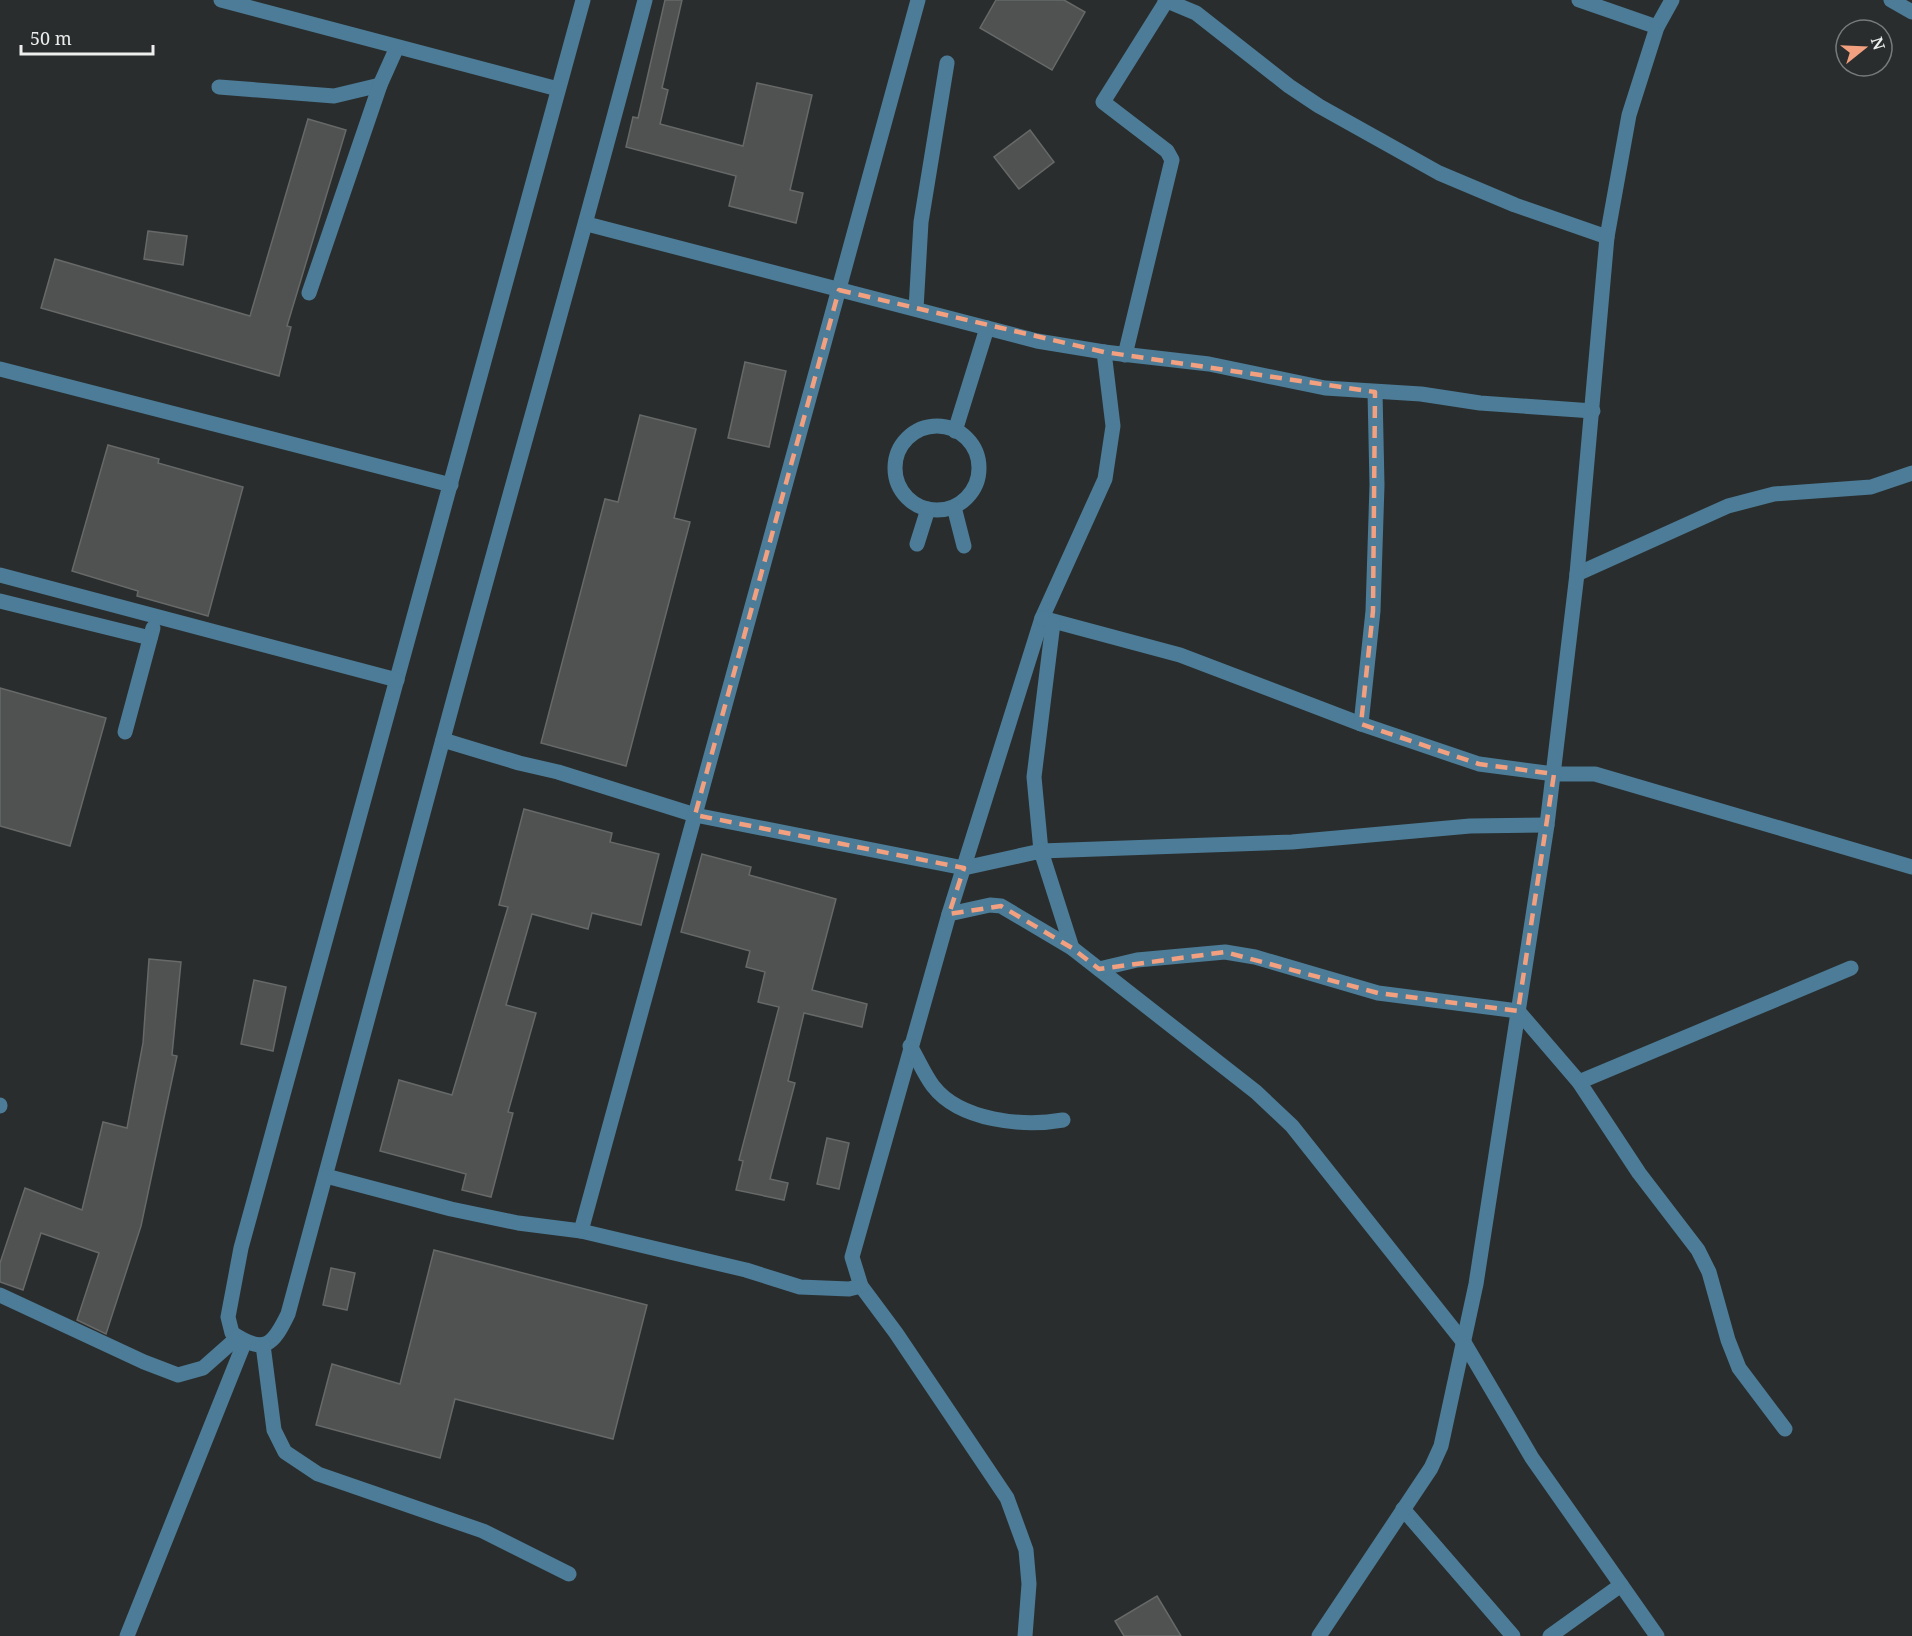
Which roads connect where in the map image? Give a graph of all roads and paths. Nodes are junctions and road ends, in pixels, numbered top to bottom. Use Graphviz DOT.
graph roads {
  1 [pos="221,0"];
  2 [pos="583,0"];
  3 [pos="645,0"];
  4 [pos="918,0"];
  5 [pos="1166,0"];
  6 [pos="1580,0"];
  7 [pos="1672,0"];
  8 [pos="1891,0"];
  9 [pos="1912,12"];
  10 [pos="1658,27"];
  11 [pos="397,47"];
  12 [pos="947,63"];
  13 [pos="380,85"];
  14 [pos="219,87"];
  15 [pos="558,89"];
  16 [pos="587,224"];
  17 [pos="1607,237"];
  18 [pos="838,290"];
  19 [pos="309,293"];
  20 [pos="916,309"];
  21 [pos="987,328"];
  22 [pos="1104,352"];
  23 [pos="1125,355"];
  24 [pos="0,369"];
  25 [pos="1375,392"];
  26 [pos="1593,411"];
  27 [pos="955,430"];
  28 [pos="1912,473"];
  29 [pos="451,485"];
  30 [pos="954,507"];
  31 [pos="928,509"];
  32 [pos="916,544"];
  33 [pos="964,546"];
  34 [pos="1577,574"];
  35 [pos="0,575"];
  36 [pos="0,601"];
  37 [pos="156,617"];
  38 [pos="1048,620"];
  39 [pos="150,638"];
  40 [pos="398,680"];
  41 [pos="1361,723"];
  42 [pos="125,732"];
  43 [pos="443,740"];
  44 [pos="1554,774"];
  45 [pos="695,815"];
  46 [pos="1547,825"];
  47 [pos="1041,851"];
  48 [pos="1912,867"];
  49 [pos="964,868"];
  50 [pos="949,914"];
  51 [pos="1072,948"];
  52 [pos="1851,968"];
  53 [pos="1099,969"];
  54 [pos="1518,1011"];
  55 [pos="910,1046"];
  56 [pos="1579,1082"];
  57 [pos="1063,1120"];
  58 [pos="326,1176"];
  59 [pos="581,1231"];
  60 [pos="861,1286"];
  61 [pos="0,1295"];
  62 [pos="241,1339"];
  63 [pos="1465,1344"];
  64 [pos="263,1345"];
  65 [pos="1785,1429"];
  66 [pos="1403,1509"];
  67 [pos="569,1574"];
  68 [pos="1621,1585"];
  69 [pos="127,1636"];
  70 [pos="1024,1636"];
  71 [pos="1319,1636"];
  72 [pos="1513,1636"];
  73 [pos="1550,1636"];
  74 [pos="1657,1636"];
  1 -- 11 [label="street"];
  2 -- 15 [label="street"];
  3 -- 16 [label="street"];
  4 -- 18 [label="street"];
  5 -- 17 [label="street"];
  5 -- 23 [label="street"];
  6 -- 10 [label="street"];
  7 -- 10 [label="street"];
  8 -- 9 [label="street"];
  10 -- 17 [label="street"];
  11 -- 13 [label="street"];
  11 -- 15 [label="street"];
  12 -- 20 [label="street"];
  13 -- 14 [label="street"];
  13 -- 19 [label="street"];
  15 -- 29 [label="street"];
  16 -- 18 [label="street"];
  16 -- 43 [label="street"];
  17 -- 26 [label="street"];
  18 -- 20 [label="street"];
  18 -- 45 [label="street"];
  20 -- 21 [label="street"];
  21 -- 22 [label="street"];
  21 -- 27 [label="street"];
  22 -- 23 [label="street"];
  22 -- 38 [label="street"];
  23 -- 25 [label="street"];
  24 -- 29 [label="street"];
  25 -- 26 [label="street"];
  25 -- 41 [label="street"];
  26 -- 34 [label="street"];
  27 -- 30 [label="street"];
  27 -- 31 [label="street"];
  28 -- 34 [label="street"];
  29 -- 40 [label="street"];
  30 -- 31 [label="street"];
  30 -- 33 [label="street"];
  31 -- 32 [label="street"];
  34 -- 44 [label="street"];
  35 -- 37 [label="street"];
  36 -- 39 [label="street"];
  37 -- 39 [label="street"];
  37 -- 40 [label="street"];
  38 -- 41 [label="street"];
  38 -- 47 [label="street"];
  38 -- 49 [label="street"];
  39 -- 42 [label="street"];
  40 -- 62 [label="street"];
  41 -- 44 [label="street"];
  43 -- 45 [label="street"];
  43 -- 58 [label="street"];
  44 -- 46 [label="street"];
  44 -- 48 [label="street"];
  45 -- 49 [label="street"];
  45 -- 59 [label="street"];
  46 -- 47 [label="street"];
  46 -- 54 [label="street"];
  47 -- 49 [label="street"];
  47 -- 51 [label="street"];
  49 -- 50 [label="street"];
  50 -- 51 [label="street"];
  50 -- 55 [label="street"];
  51 -- 53 [label="street"];
  52 -- 56 [label="street"];
  53 -- 54 [label="street"];
  53 -- 63 [label="street"];
  54 -- 56 [label="street"];
  54 -- 63 [label="street"];
  55 -- 57 [label="street"];
  55 -- 60 [label="street"];
  56 -- 65 [label="street"];
  58 -- 59 [label="street"];
  58 -- 64 [label="street"];
  59 -- 60 [label="street"];
  60 -- 70 [label="street"];
  61 -- 62 [label="street"];
  62 -- 64 [label="street"];
  62 -- 69 [label="street"];
  63 -- 66 [label="street"];
  63 -- 68 [label="street"];
  64 -- 67 [label="street"];
  66 -- 71 [label="street"];
  66 -- 72 [label="street"];
  68 -- 73 [label="street"];
  68 -- 74 [label="street"];
}
